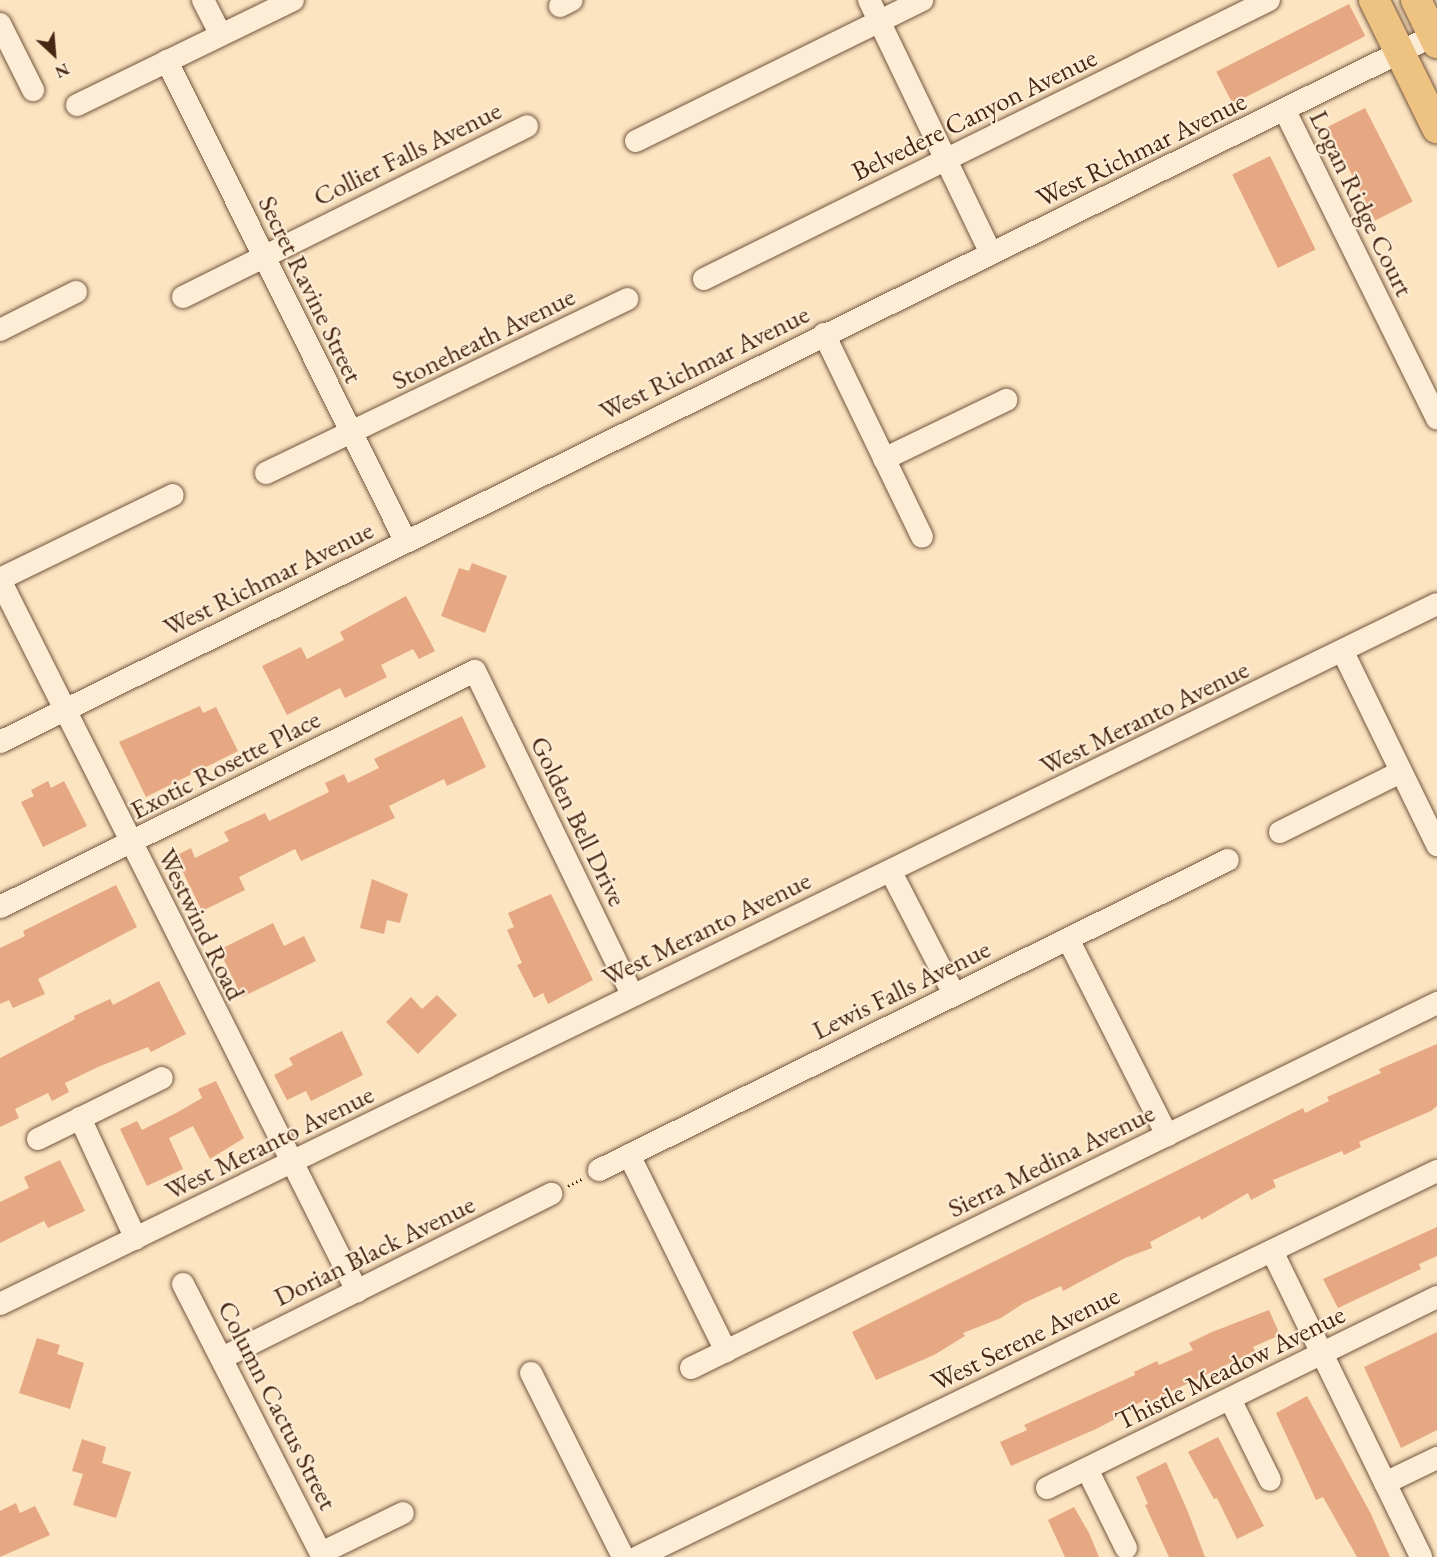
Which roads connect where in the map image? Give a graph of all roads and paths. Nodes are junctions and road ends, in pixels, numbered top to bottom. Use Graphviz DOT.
graph roads {
  1 [pos="203,0"];
  2 [pos="293,0"];
  3 [pos="869,0"];
  4 [pos="922,0"];
  5 [pos="1269,0"];
  6 [pos="1374,0"];
  7 [pos="1416,0"];
  8 [pos="879,21"];
  9 [pos="0,24"];
  10 [pos="221,35"];
  11 [pos="1436,37"];
  12 [pos="1400,52"];
  13 [pos="167,61"];
  14 [pos="9,64"];
  15 [pos="33,90"];
  16 [pos="76,105"];
  17 [pos="1285,111"];
  18 [pos="527,126"];
  19 [pos="1437,128"];
  20 [pos="636,141"];
  21 [pos="946,160"];
  22 [pos="992,253"];
  23 [pos="262,256"];
  24 [pos="704,279"];
  25 [pos="76,292"];
  26 [pos="183,297"];
  27 [pos="627,300"];
  28 [pos="0,330"];
  29 [pos="824,334"];
  30 [pos="1006,400"];
  31 [pos="1437,418"];
  32 [pos="351,433"];
  33 [pos="884,459"];
  34 [pos="266,473"];
  35 [pos="173,495"];
  36 [pos="922,537"];
  37 [pos="406,542"];
  38 [pos="0,580"];
  39 [pos="1437,604"];
  40 [pos="1343,652"];
  41 [pos="475,671"];
  42 [pos="64,710"];
  43 [pos="0,742"];
  44 [pos="1401,772"];
  45 [pos="1280,832"];
  46 [pos="131,843"];
  47 [pos="1437,845"];
  48 [pos="1228,860"];
  49 [pos="891,872"];
  50 [pos="0,907"];
  51 [pos="1068,939"];
  52 [pos="954,994"];
  53 [pos="632,995"];
  54 [pos="1437,1003"];
  55 [pos="162,1078"];
  56 [pos="80,1118"];
  57 [pos="1167,1135"];
  58 [pos="38,1139"];
  59 [pos="628,1155"];
  60 [pos="290,1164"];
  61 [pos="599,1170"];
  62 [pos="1437,1171"];
  63 [pos="551,1194"];
  64 [pos="136,1239"];
  65 [pos="1272,1251"];
  66 [pos="183,1284"];
  67 [pos="357,1291"];
  68 [pos="1437,1297"];
  69 [pos="0,1304"];
  70 [pos="726,1351"];
  71 [pos="1322,1353"];
  72 [pos="222,1358"];
  73 [pos="691,1368"];
  74 [pos="531,1373"];
  75 [pos="1230,1399"];
  76 [pos="1437,1458"];
  77 [pos="1087,1469"];
  78 [pos="1270,1480"];
  79 [pos="1385,1483"];
  80 [pos="1047,1488"];
  81 [pos="403,1513"];
  82 [pos="1126,1548"];
  83 [pos="322,1555"];
  84 [pos="623,1557"];
  85 [pos="638,1557"];
  86 [pos="1421,1557"];
  1 -- 10 [label="street"];
  2 -- 10 [label="street"];
  3 -- 8 [label="street"];
  4 -- 8 [label="street"];
  5 -- 21 [label="street, Belvedere Canyon Avenue"];
  6 -- 12 [label="main road"];
  7 -- 11 [label="main road"];
  8 -- 20 [label="street"];
  8 -- 21 [label="street"];
  9 -- 14 [label="street"];
  10 -- 13 [label="street"];
  11 -- 12 [label="street, West Richmar Avenue"];
  12 -- 17 [label="street, West Richmar Avenue"];
  12 -- 19 [label="main road"];
  13 -- 16 [label="street"];
  13 -- 23 [label="street, Secret Ravine Street"];
  14 -- 15 [label="street"];
  17 -- 22 [label="street, West Richmar Avenue"];
  17 -- 31 [label="street, Logan Ridge Court"];
  18 -- 23 [label="street, Collier Falls Avenue"];
  21 -- 22 [label="street"];
  21 -- 24 [label="street, Belvedere Canyon Avenue"];
  22 -- 29 [label="street, West Richmar Avenue"];
  23 -- 26 [label="street, Collier Falls Avenue"];
  23 -- 32 [label="street, Secret Ravine Street"];
  25 -- 28 [label="street"];
  27 -- 32 [label="street, Stoneheath Avenue"];
  29 -- 33 [label="street"];
  29 -- 37 [label="street, West Richmar Avenue"];
  30 -- 33 [label="street"];
  32 -- 34 [label="street, Stoneheath Avenue"];
  32 -- 37 [label="street, Secret Ravine Street"];
  33 -- 36 [label="street"];
  35 -- 38 [label="street"];
  37 -- 42 [label="street, West Richmar Avenue"];
  38 -- 42 [label="street, Westwind Road"];
  39 -- 40 [label="street, West Meranto Avenue"];
  40 -- 44 [label="street"];
  40 -- 49 [label="street, West Meranto Avenue"];
  41 -- 46 [label="street, Exotic Rosette Place"];
  41 -- 53 [label="street, Golden Bell Drive"];
  42 -- 43 [label="street, West Richmar Avenue"];
  42 -- 46 [label="street, Westwind Road"];
  44 -- 45 [label="street"];
  44 -- 47 [label="street"];
  46 -- 50 [label="street, Exotic Rosette Place"];
  46 -- 60 [label="street, Westwind Road"];
  48 -- 51 [label="street, Lewis Falls Avenue"];
  49 -- 52 [label="street"];
  49 -- 53 [label="street, West Meranto Avenue"];
  51 -- 52 [label="street, Lewis Falls Avenue"];
  51 -- 57 [label="street"];
  52 -- 59 [label="street, Lewis Falls Avenue"];
  53 -- 60 [label="street, West Meranto Avenue"];
  54 -- 57 [label="street, Sierra Medina Avenue"];
  55 -- 56 [label="street"];
  56 -- 58 [label="street"];
  56 -- 64 [label="street"];
  57 -- 70 [label="street, Sierra Medina Avenue"];
  59 -- 61 [label="street, Lewis Falls Avenue"];
  59 -- 70 [label="street"];
  60 -- 64 [label="street, West Meranto Avenue"];
  60 -- 67 [label="street, Westwind Road"];
  61 -- 63 [label="path"];
  62 -- 65 [label="street, West Serene Avenue"];
  63 -- 67 [label="street, Dorian Black Avenue"];
  64 -- 69 [label="street, West Meranto Avenue"];
  65 -- 71 [label="street"];
  65 -- 85 [label="street, West Serene Avenue"];
  66 -- 72 [label="street, Column Cactus Street"];
  67 -- 72 [label="street, Dorian Black Avenue"];
  68 -- 71 [label="street, Thistle Meadow Avenue"];
  70 -- 73 [label="street, Sierra Medina Avenue"];
  71 -- 75 [label="street, Thistle Meadow Avenue"];
  71 -- 79 [label="street"];
  72 -- 83 [label="street, Column Cactus Street"];
  74 -- 84 [label="street"];
  75 -- 77 [label="street, Thistle Meadow Avenue"];
  75 -- 78 [label="street"];
  76 -- 79 [label="street"];
  77 -- 80 [label="street, Thistle Meadow Avenue"];
  77 -- 82 [label="street"];
  79 -- 86 [label="street"];
  81 -- 83 [label="street, Column Cactus Street"];
}
